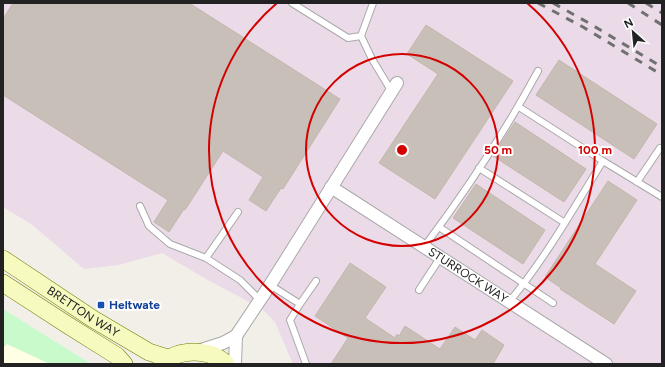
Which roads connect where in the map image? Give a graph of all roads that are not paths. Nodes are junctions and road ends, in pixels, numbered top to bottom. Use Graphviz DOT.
graph roads {
  1 [pos="292,3"];
  2 [pos="373,3"];
  3 [pos="360,36"];
  4 [pos="538,71"];
  5 [pos="394,87"];
  6 [pos="519,107"];
  7 [pos="660,148"];
  8 [pos="603,161"];
  9 [pos="479,168"];
  10 [pos="637,182"];
  11 [pos="331,187"];
  12 [pos="662,197"];
  13 [pos="140,206"];
  14 [pos="238,212"];
  15 [pos="565,223"];
  16 [pos="439,227"];
  17 [pos="424,247"];
  18 [pos="206,258"];
  19 [pos="440,258"];
  20 [pos="3,259"];
  21 [pos="316,281"];
  22 [pos="3,282"];
  23 [pos="524,284"];
  24 [pos="270,285"];
  25 [pos="418,290"];
  26 [pos="260,300"];
  27 [pos="508,302"];
  28 [pos="553,302"];
  29 [pos="300,304"];
  30 [pos="236,336"];
  31 [pos="197,352"];
  32 [pos="165,361"];
  33 [pos="124,364"];
  34 [pos="226,364"];
  35 [pos="235,364"];
  36 [pos="306,364"];
  37 [pos="606,364"];
  1 -- 3 [label="lane"];
  2 -- 3 [label="lane"];
  3 -- 5 [label="lane"];
  4 -- 6 [label="lane"];
  5 -- 11 [label="street"];
  6 -- 8 [label="lane"];
  6 -- 9 [label="lane"];
  7 -- 10 [label="lane"];
  8 -- 10 [label="lane"];
  8 -- 15 [label="lane"];
  9 -- 15 [label="lane"];
  9 -- 16 [label="lane"];
  10 -- 12 [label="lane"];
  11 -- 17 [label="street, STURROCK WAY"];
  11 -- 24 [label="street"];
  13 -- 18 [label="lane"];
  14 -- 18 [label="lane"];
  15 -- 23 [label="lane"];
  16 -- 17 [label="lane"];
  16 -- 23 [label="lane"];
  17 -- 19 [label="street, STURROCK WAY"];
  18 -- 26 [label="lane"];
  19 -- 25 [label="lane"];
  19 -- 27 [label="street, STURROCK WAY"];
  20 -- 32 [label="street, BRETTON WAY"];
  21 -- 29 [label="lane"];
  22 -- 33 [label="street, BRETTON WAY"];
  23 -- 27 [label="lane"];
  23 -- 28 [label="lane"];
  24 -- 26 [label="street"];
  24 -- 29 [label="lane"];
  26 -- 30 [label="street"];
  27 -- 37 [label="street, STURROCK WAY"];
  29 -- 36 [label="lane"];
  30 -- 31 [label="street"];
  30 -- 35 [label="street"];
  31 -- 32 [label="street"];
  31 -- 34 [label="street"];
}
